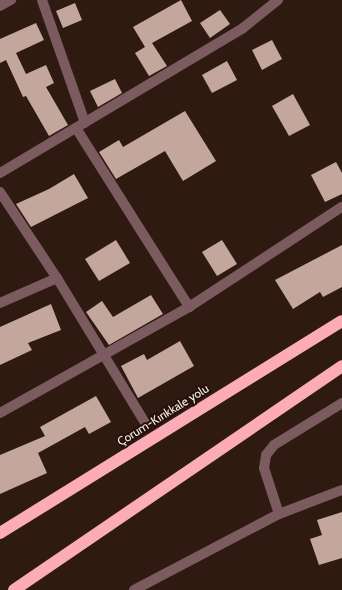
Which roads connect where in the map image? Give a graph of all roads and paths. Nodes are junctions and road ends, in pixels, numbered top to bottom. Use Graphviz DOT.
graph roads {
  1 [pos="11,0"];
  2 [pos="42,0"];
  3 [pos="278,0"];
  4 [pos="0,6"];
  5 [pos="81,126"];
  6 [pos="0,173"];
  7 [pos="0,192"];
  8 [pos="342,207"];
  9 [pos="57,278"];
  10 [pos="0,303"];
  11 [pos="189,307"];
  12 [pos="342,321"];
  13 [pos="104,356"];
  14 [pos="342,366"];
  15 [pos="342,402"];
  16 [pos="0,413"];
  17 [pos="145,423"];
  18 [pos="342,490"];
  19 [pos="279,514"];
  20 [pos="0,533"];
  21 [pos="14,590"];
  22 [pos="134,590"];
  1 -- 4 [label="street"];
  2 -- 5 [label="street"];
  3 -- 5 [label="street"];
  5 -- 6 [label="street"];
  5 -- 11 [label="street"];
  7 -- 9 [label="street"];
  8 -- 11 [label="street"];
  9 -- 10 [label="street"];
  9 -- 13 [label="street"];
  11 -- 13 [label="street"];
  12 -- 20 [label="highway, Çorum-Kırıkkale yolu"];
  13 -- 16 [label="street"];
  13 -- 17 [label="street"];
  14 -- 21 [label="highway"];
  15 -- 19 [label="street"];
  18 -- 19 [label="street"];
  19 -- 22 [label="street"];
}
